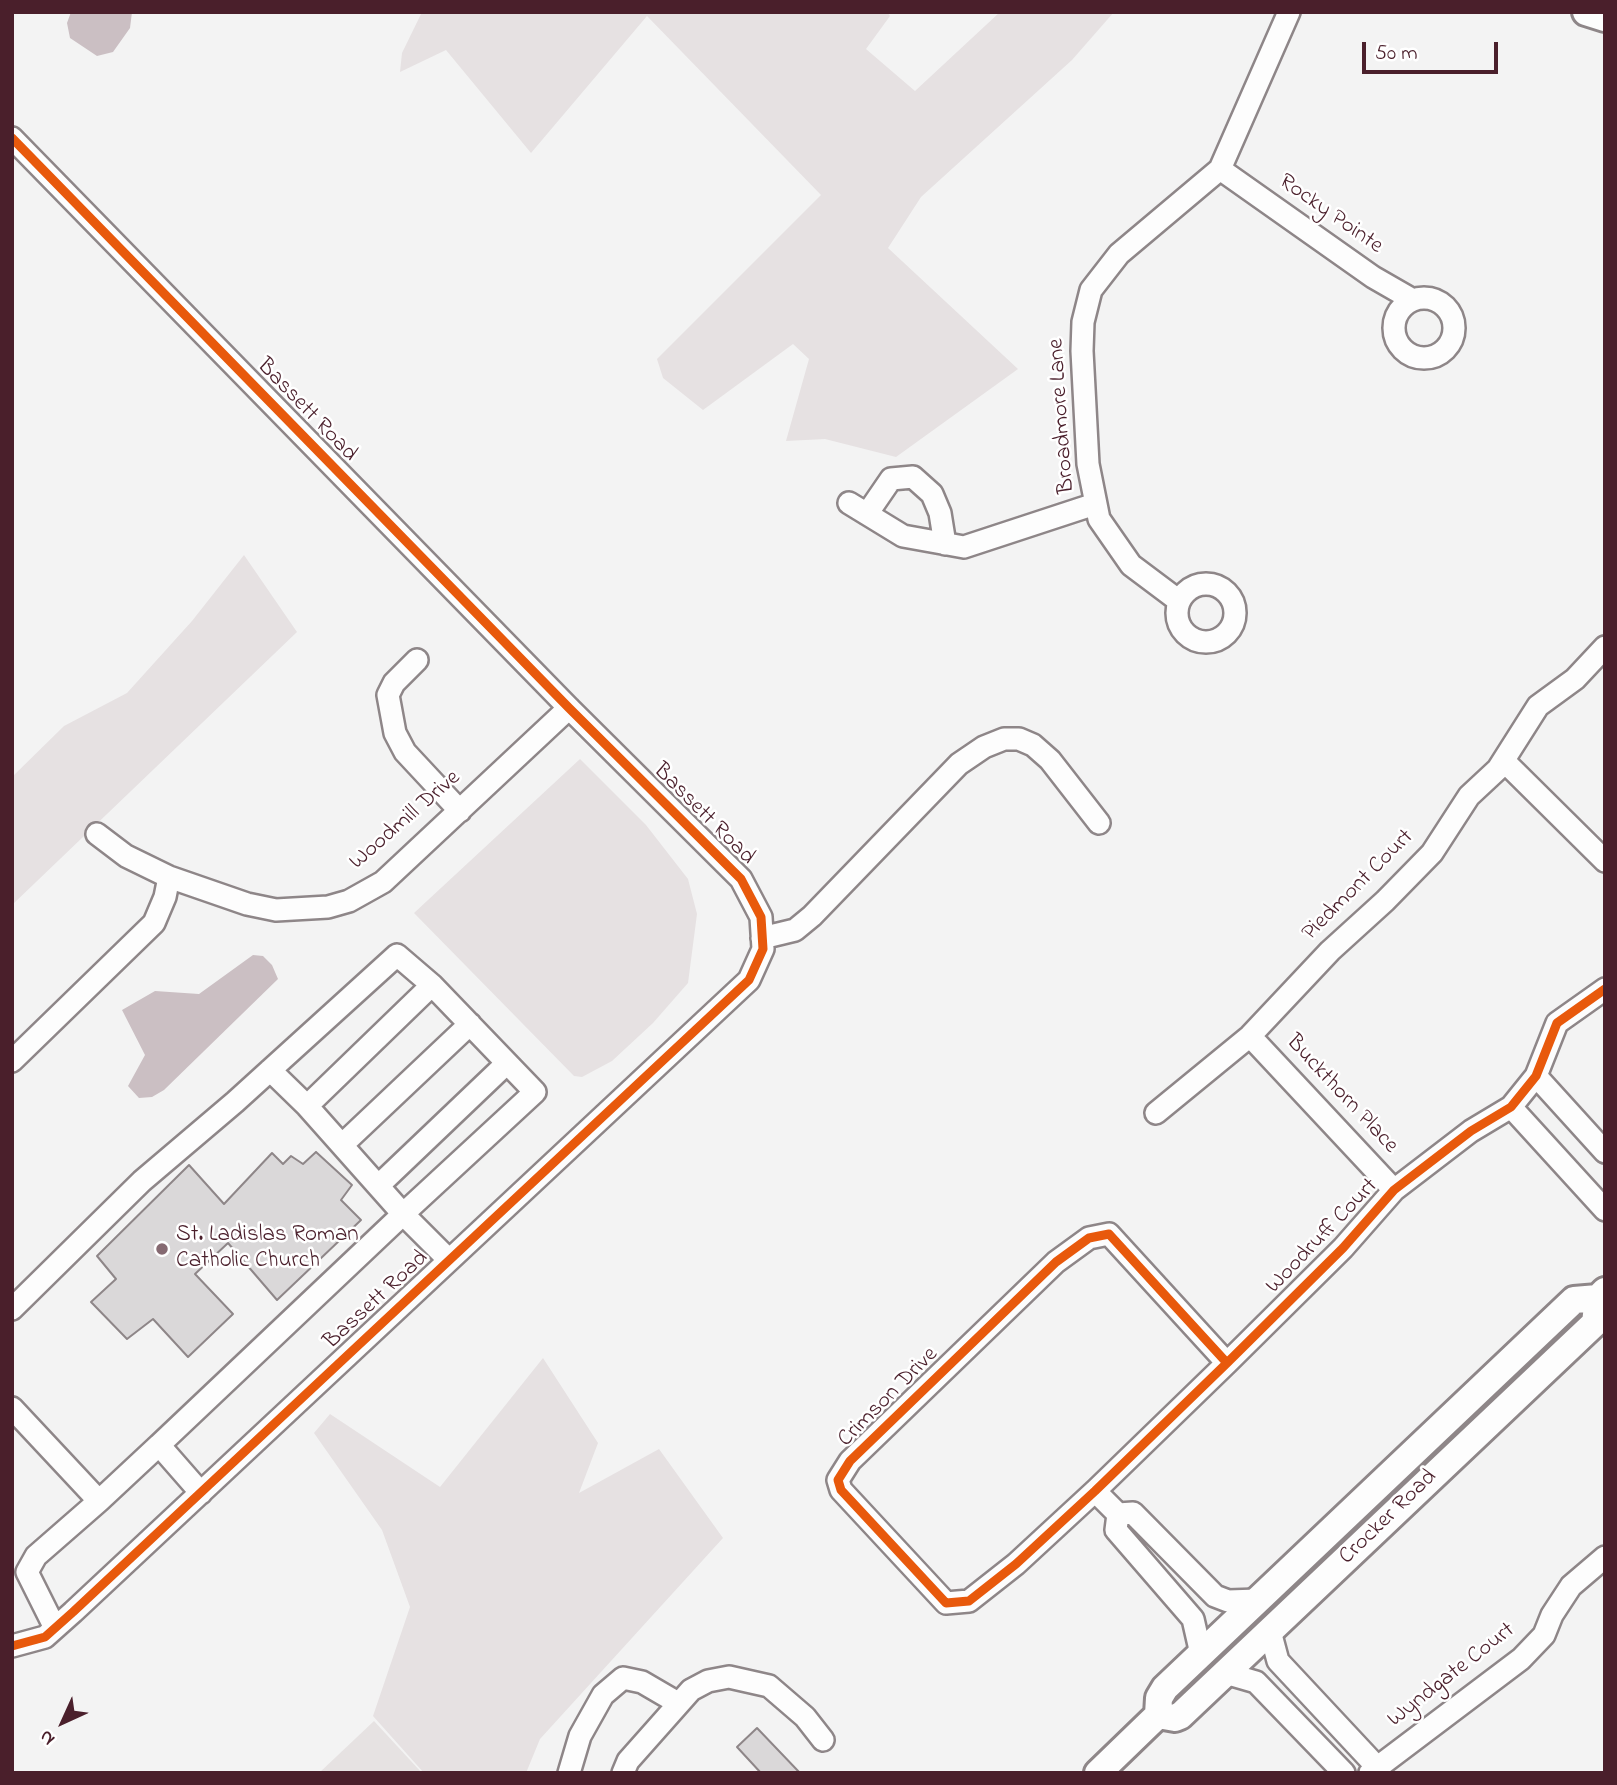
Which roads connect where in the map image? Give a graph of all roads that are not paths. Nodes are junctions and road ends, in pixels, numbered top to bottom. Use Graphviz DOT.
graph roads {
  1 [pos="1289,12"];
  2 [pos="1586,12"];
  3 [pos="1605,18"];
  4 [pos="12,138"];
  5 [pos="1220,169"];
  6 [pos="1413,300"];
  7 [pos="1095,504"];
  8 [pos="946,544"];
  9 [pos="1179,601"];
  10 [pos="1605,647"];
  11 [pos="417,660"];
  12 [pos="569,708"];
  13 [pos="1504,761"];
  14 [pos="460,811"];
  15 [pos="1099,823"];
  16 [pos="97,834"];
  17 [pos="1605,861"];
  18 [pos="169,877"];
  19 [pos="762,937"];
  20 [pos="432,985"];
  21 [pos="1605,989"];
  22 [pos="470,1024"];
  23 [pos="1250,1036"];
  24 [pos="12,1061"];
  25 [pos="507,1063"];
  26 [pos="270,1070"];
  27 [pos="1536,1076"];
  28 [pos="307,1106"];
  29 [pos="1511,1107"];
  30 [pos="1156,1112"];
  31 [pos="342,1145"];
  32 [pos="1605,1152"];
  33 [pos="378,1186"];
  34 [pos="1394,1190"];
  35 [pos="1605,1210"];
  36 [pos="402,1214"];
  37 [pos="449,1260"];
  38 [pos="1601,1294"];
  39 [pos="12,1309"];
  40 [pos="1227,1363"];
  41 [pos="12,1408"];
  42 [pos="159,1445"];
  43 [pos="1095,1491"];
  44 [pos="201,1493"];
  45 [pos="99,1501"];
  46 [pos="1118,1514"];
  47 [pos="1605,1557"];
  48 [pos="1258,1600"];
  49 [pos="55,1628"];
  50 [pos="1270,1631"];
  51 [pos="12,1646"];
  52 [pos="1201,1654"];
  53 [pos="1226,1673"];
  54 [pos="678,1703"];
  55 [pos="1158,1715"];
  56 [pos="823,1740"];
  57 [pos="1373,1770"];
  58 [pos="569,1773"];
  59 [pos="623,1773"];
  60 [pos="1098,1773"];
  61 [pos="1344,1773"];
  1 -- 5 [label="street, Broadmore Lane"];
  2 -- 3 [label="main road"];
  4 -- 12 [label="street, Bassett Road"];
  5 -- 6 [label="street, Rocky Pointe"];
  5 -- 7 [label="street, Broadmore Lane"];
  7 -- 8 [label="street"];
  7 -- 9 [label="street, Broadmore Lane"];
  8 -- 8 [label="street"];
  10 -- 13 [label="street, Piedmont Court"];
  11 -- 14 [label="street"];
  12 -- 14 [label="street, Woodmill Drive"];
  12 -- 19 [label="street, Bassett Road"];
  13 -- 17 [label="street"];
  13 -- 23 [label="street, Piedmont Court"];
  14 -- 18 [label="street, Woodmill Drive"];
  15 -- 19 [label="street"];
  16 -- 18 [label="street, Woodmill Drive"];
  18 -- 24 [label="street"];
  19 -- 37 [label="street, Bassett Road"];
  20 -- 22 [label="street"];
  20 -- 26 [label="street"];
  20 -- 28 [label="street"];
  21 -- 27 [label="street, Woodruff Court"];
  22 -- 25 [label="street"];
  22 -- 31 [label="street"];
  23 -- 30 [label="street, Piedmont Court"];
  23 -- 34 [label="street, Buckthorn Place"];
  25 -- 33 [label="street"];
  25 -- 36 [label="street"];
  26 -- 28 [label="street"];
  26 -- 39 [label="street"];
  27 -- 29 [label="street, Woodruff Court"];
  27 -- 32 [label="street"];
  28 -- 31 [label="street"];
  29 -- 34 [label="street, Woodruff Court"];
  29 -- 35 [label="street"];
  31 -- 33 [label="street"];
  33 -- 36 [label="street"];
  34 -- 40 [label="street, Woodruff Court"];
  36 -- 37 [label="street"];
  36 -- 42 [label="street"];
  37 -- 44 [label="street, Bassett Road"];
  38 -- 48 [label="main road, Crocker Road"];
  38 -- 50 [label="main road, Crocker Road"];
  40 -- 43 [label="street, Woodruff Court"];
  40 -- 43 [label="street, Crimson Drive"];
  41 -- 45 [label="street"];
  42 -- 44 [label="street"];
  42 -- 45 [label="street"];
  43 -- 46 [label="street"];
  44 -- 49 [label="street, Bassett Road"];
  45 -- 49 [label="street"];
  46 -- 48 [label="street"];
  46 -- 52 [label="street"];
  47 -- 57 [label="street, Wyndgate Court"];
  48 -- 52 [label="main road, Crocker Road"];
  49 -- 51 [label="street, Bassett Road"];
  50 -- 53 [label="main road, Crocker Road"];
  50 -- 57 [label="street, Wyndgate Court"];
  52 -- 55 [label="main road, Crocker Road"];
  53 -- 55 [label="main road, Crocker Road"];
  53 -- 61 [label="street"];
  54 -- 56 [label="street"];
  54 -- 58 [label="street"];
  54 -- 59 [label="street"];
  55 -- 60 [label="main road, Crocker Road"];
}
